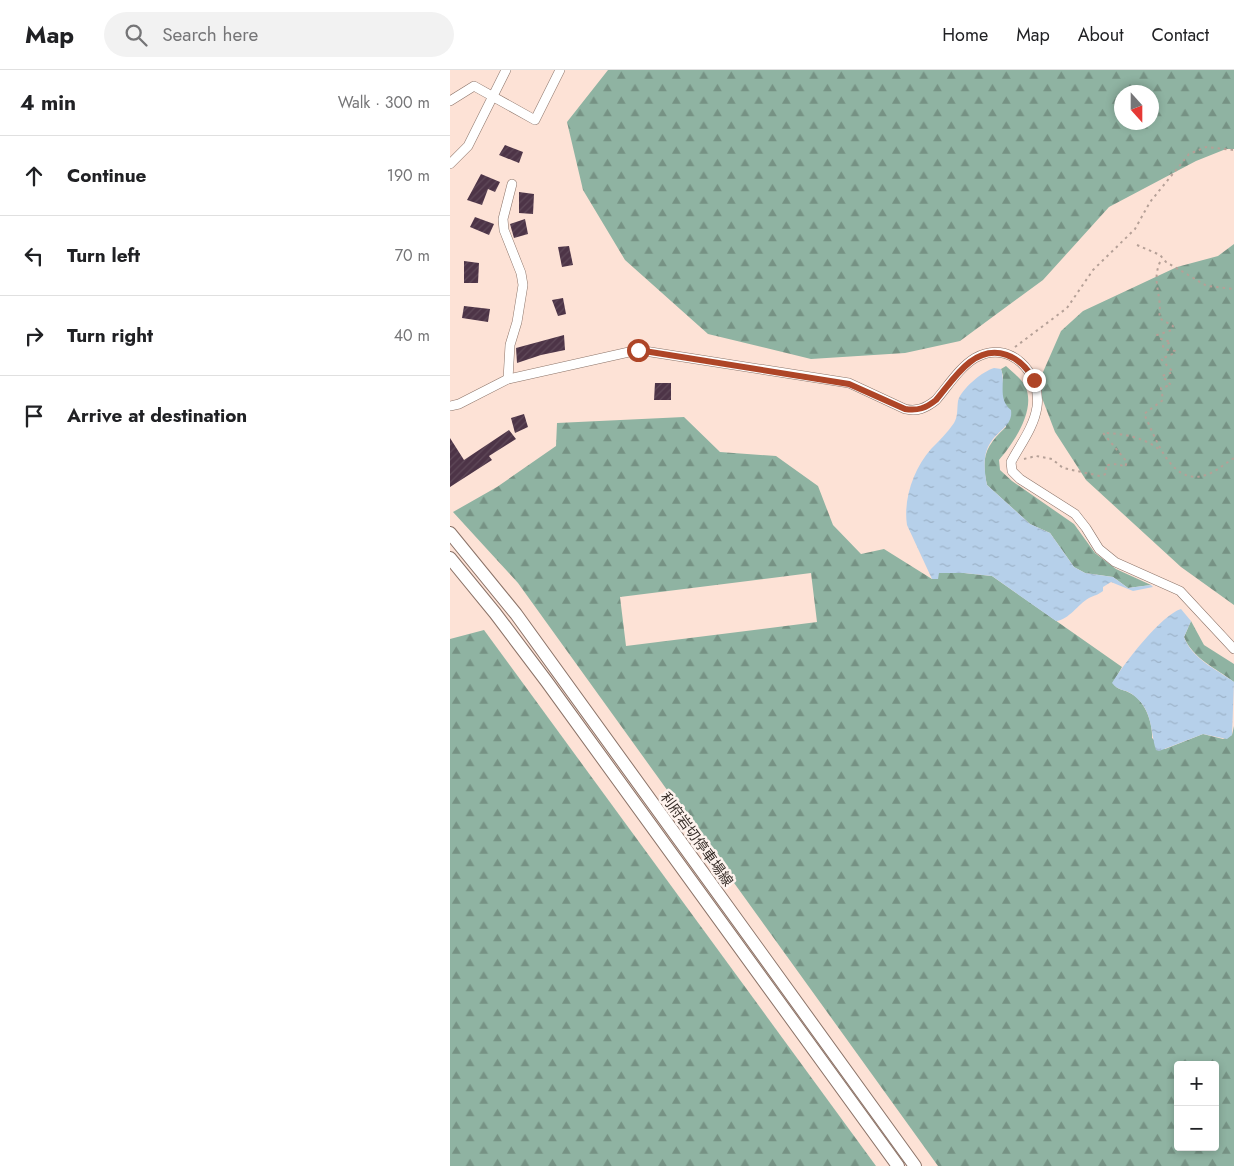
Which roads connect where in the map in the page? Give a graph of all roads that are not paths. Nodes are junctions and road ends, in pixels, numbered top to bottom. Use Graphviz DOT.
graph roads {
  1 [pos="506,70"];
  2 [pos="560,70"];
  3 [pos="493,98"];
  4 [pos="450,101"];
  5 [pos="450,164"];
  6 [pos="512,184"];
  7 [pos="508,379"];
  8 [pos="450,406"];
  9 [pos="450,533"];
  10 [pos="450,558"];
  11 [pos="1234,648"];
  12 [pos="898,1166"];
  13 [pos="915,1166"];
  1 -- 3 [label="street"];
  2 -- 3 [label="street"];
  3 -- 4 [label="street"];
  3 -- 5 [label="street"];
  6 -- 7 [label="street"];
  7 -- 8 [label="street"];
  7 -- 11 [label="street"];
  9 -- 13 [label="main road, 利府岩切停車場線"];
  10 -- 12 [label="main road"];
}
